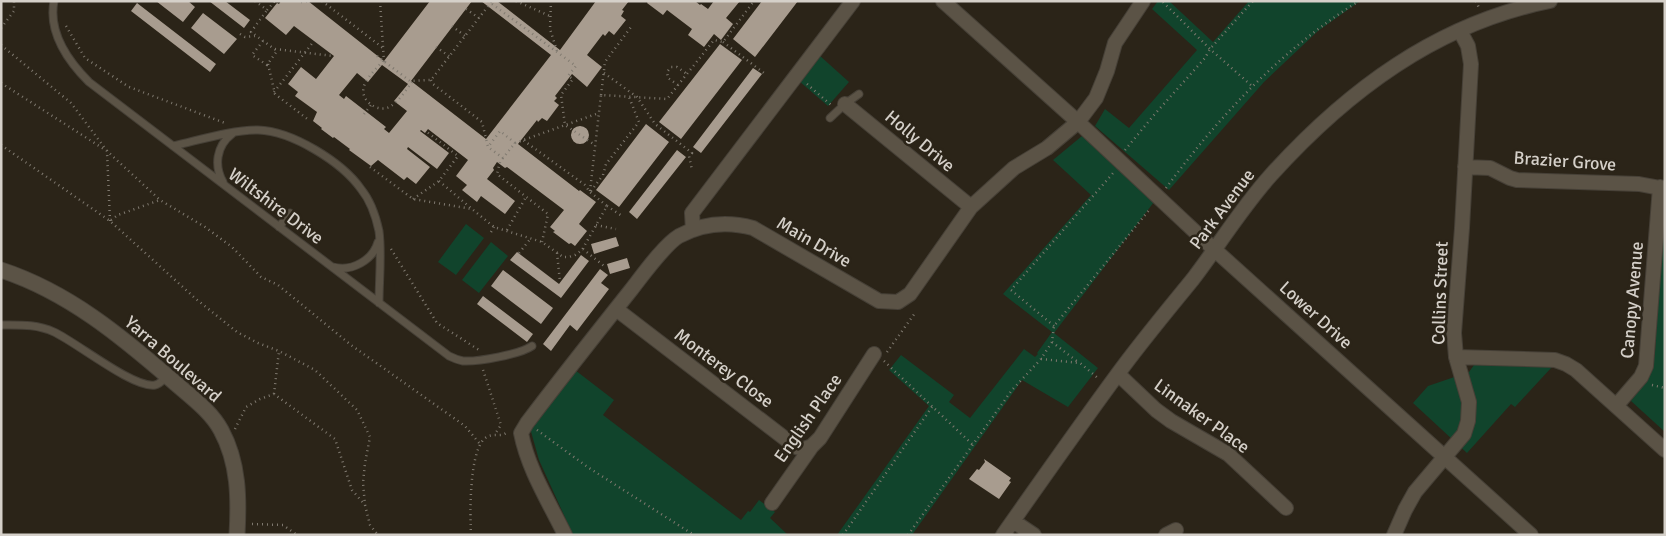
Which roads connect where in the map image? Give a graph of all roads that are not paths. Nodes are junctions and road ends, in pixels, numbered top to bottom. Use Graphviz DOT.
graph roads {
  1 [pos="853,1"];
  2 [pos="943,1"];
  3 [pos="1142,1"];
  4 [pos="1550,1"];
  5 [pos="54,4"];
  6 [pos="1460,31"];
  7 [pos="859,94"];
  8 [pos="842,107"];
  9 [pos="830,118"];
  10 [pos="1078,122"];
  11 [pos="238,132"];
  12 [pos="173,146"];
  13 [pos="1465,167"];
  14 [pos="224,185"];
  15 [pos="1662,188"];
  16 [pos="970,207"];
  17 [pos="290,213"];
  18 [pos="279,227"];
  19 [pos="693,230"];
  20 [pos="379,231"];
  21 [pos="1214,250"];
  22 [pos="331,266"];
  23 [pos="1,270"];
  24 [pos="379,303"];
  25 [pos="616,309"];
  26 [pos="1,325"];
  27 [pos="532,346"];
  28 [pos="874,354"];
  29 [pos="1456,357"];
  30 [pos="1118,374"];
  31 [pos="168,376"];
  32 [pos="1616,406"];
  33 [pos="812,446"];
  34 [pos="1665,450"];
  35 [pos="1445,457"];
  36 [pos="772,503"];
  37 [pos="1286,508"];
  38 [pos="1013,521"];
  39 [pos="238,529"];
  40 [pos="564,535"];
  41 [pos="1003,535"];
  42 [pos="1034,535"];
  43 [pos="1394,535"];
  44 [pos="1531,535"];
  1 -- 19 [label="street"];
  2 -- 10 [label="street, Lower Drive"];
  3 -- 10 [label="street, Main Drive"];
  4 -- 6 [label="street, Park Avenue"];
  5 -- 12 [label="lane, Wiltshire Drive"];
  6 -- 13 [label="street, Collins Street"];
  6 -- 21 [label="street, Park Avenue"];
  7 -- 8 [label="lane"];
  8 -- 9 [label="lane"];
  8 -- 16 [label="street, Holly Drive"];
  10 -- 16 [label="street, Main Drive"];
  10 -- 21 [label="street, Lower Drive"];
  11 -- 12 [label="lane"];
  11 -- 14 [label="lane"];
  11 -- 20 [label="lane"];
  12 -- 14 [label="lane, Wiltshire Drive"];
  13 -- 15 [label="street, Brazier Grove"];
  13 -- 29 [label="street, Collins Street"];
  14 -- 18 [label="lane, Wiltshire Drive"];
  15 -- 32 [label="street, Canopy Avenue"];
  16 -- 19 [label="street, Main Drive"];
  17 -- 18 [label="lane"];
  18 -- 22 [label="lane, Wiltshire Drive"];
  19 -- 25 [label="street, Main Drive"];
  20 -- 22 [label="lane"];
  20 -- 24 [label="lane"];
  21 -- 30 [label="street, Park Avenue"];
  21 -- 35 [label="street, Lower Drive"];
  22 -- 24 [label="lane, Wiltshire Drive"];
  23 -- 31 [label="main road, Yarra Boulevard"];
  24 -- 27 [label="lane, Wiltshire Drive"];
  25 -- 33 [label="street, Monterey Close"];
  25 -- 40 [label="street, Main Drive"];
  26 -- 31 [label="lane"];
  28 -- 33 [label="street, English Place"];
  29 -- 32 [label="street"];
  29 -- 35 [label="street, Collins Street"];
  30 -- 37 [label="street, Linnaker Place"];
  30 -- 38 [label="street, Park Avenue"];
  31 -- 39 [label="main road, Yarra Boulevard"];
  32 -- 34 [label="street"];
  33 -- 36 [label="street, English Place"];
  35 -- 43 [label="street, Collins Street"];
  35 -- 44 [label="street, Lower Drive"];
  38 -- 41 [label="street, Park Avenue"];
  38 -- 42 [label="street"];
}
